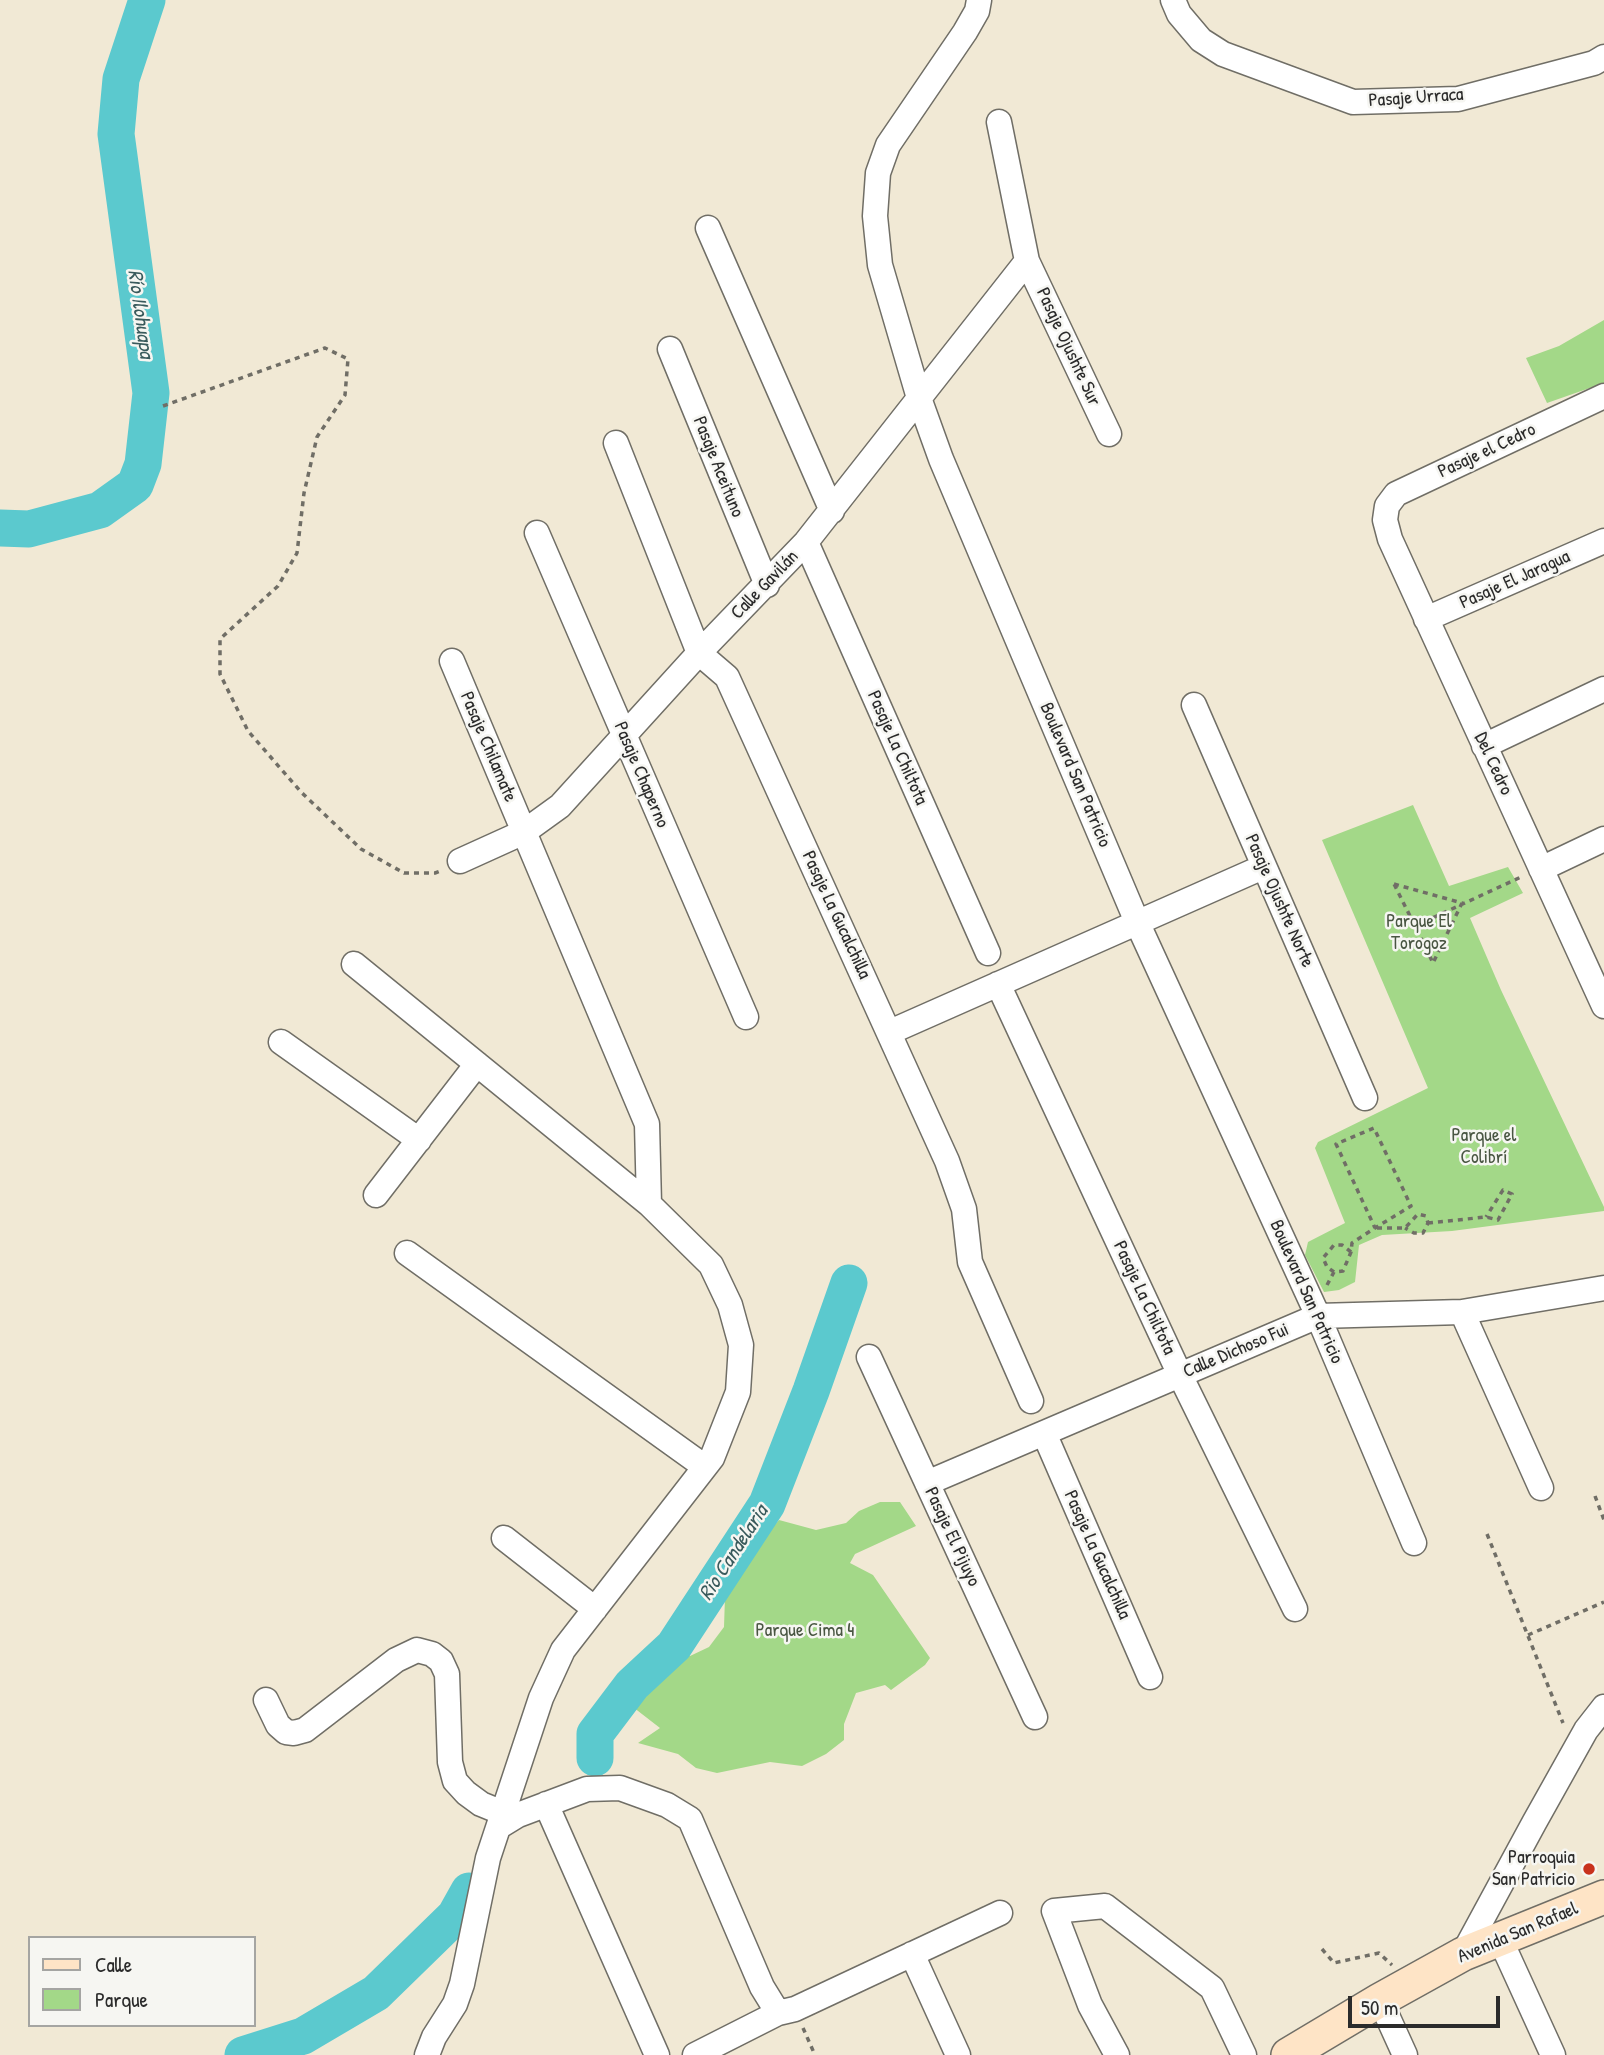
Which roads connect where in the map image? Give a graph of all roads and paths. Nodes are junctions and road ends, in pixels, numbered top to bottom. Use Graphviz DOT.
graph roads {
  1 [pos="979,0"];
  2 [pos="1173,0"];
  3 [pos="1604,57"];
  4 [pos="999,122"];
  5 [pos="708,228"];
  6 [pos="1027,261"];
  7 [pos="670,349"];
  8 [pos="1604,396"];
  9 [pos="919,398"];
  10 [pos="163,406"];
  11 [pos="1109,434"];
  12 [pos="616,443"];
  13 [pos="832,511"];
  14 [pos="1385,520"];
  15 [pos="537,533"];
  16 [pos="1604,541"];
  17 [pos="806,542"];
  18 [pos="767,585"];
  19 [pos="1426,619"];
  20 [pos="699,653"];
  21 [pos="452,661"];
  22 [pos="1604,689"];
  23 [pos="1194,705"];
  24 [pos="624,735"];
  25 [pos="1484,746"];
  26 [pos="524,832"];
  27 [pos="1604,839"];
  28 [pos="460,861"];
  29 [pos="1264,867"];
  30 [pos="1541,869"];
  31 [pos="1462,903"];
  32 [pos="1137,922"];
  33 [pos="1415,926"];
  34 [pos="988,953"];
  35 [pos="354,964"];
  36 [pos="998,984"];
  37 [pos="1601,994"];
  38 [pos="746,1017"];
  39 [pos="890,1032"];
  40 [pos="281,1042"];
  41 [pos="477,1064"];
  42 [pos="1365,1098"];
  43 [pos="419,1140"];
  44 [pos="376,1195"];
  45 [pos="649,1204"];
  46 [pos="1486,1217"];
  47 [pos="1428,1223"];
  48 [pos="1375,1228"];
  49 [pos="1405,1228"];
  50 [pos="1352,1242"];
  51 [pos="1342,1245"];
  52 [pos="1351,1252"];
  53 [pos="407,1253"];
  54 [pos="1603,1292"];
  55 [pos="1462,1312"];
  56 [pos="1318,1316"];
  57 [pos="869,1357"];
  58 [pos="1180,1375"];
  59 [pos="1031,1401"];
  60 [pos="1044,1433"];
  61 [pos="705,1467"];
  62 [pos="927,1483"];
  63 [pos="1541,1488"];
  64 [pos="1595,1496"];
  65 [pos="1604,1520"];
  66 [pos="1487,1534"];
  67 [pos="504,1538"];
  68 [pos="1414,1544"];
  69 [pos="1604,1602"];
  70 [pos="595,1609"];
  71 [pos="1294,1609"];
  72 [pos="1528,1635"];
  73 [pos="1150,1677"];
  74 [pos="266,1700"];
  75 [pos="1604,1707"];
  76 [pos="1035,1717"];
  77 [pos="1575,1751"];
  78 [pos="546,1804"];
  79 [pos="501,1820"];
  80 [pos="1604,1897"];
  81 [pos="1000,1913"];
  82 [pos="1500,1939"];
  83 [pos="1322,1949"];
  84 [pos="912,1954"];
  85 [pos="1463,1954"];
  86 [pos="1411,1982"];
  87 [pos="1380,2000"];
  88 [pos="786,2011"];
  89 [pos="427,2055"];
  90 [pos="657,2055"];
  91 [pos="695,2055"];
  92 [pos="815,2055"];
  93 [pos="958,2055"];
  94 [pos="1117,2055"];
  95 [pos="1244,2055"];
  96 [pos="1288,2055"];
  97 [pos="1405,2055"];
  98 [pos="1553,2055"];
  1 -- 9 [label="street, Boulevard San Patricio"];
  2 -- 3 [label="street, Pasaje Urraca"];
  4 -- 6 [label="street, Pasaje Ojushte Sur"];
  5 -- 13 [label="street"];
  6 -- 9 [label="street, Calle Gavilán"];
  6 -- 11 [label="street, Pasaje Ojushte Sur"];
  7 -- 18 [label="street, Pasaje Aceituno"];
  8 -- 14 [label="street, Pasaje el Cedro"];
  9 -- 13 [label="street, Calle Gavilán"];
  9 -- 32 [label="street, Boulevard San Patricio"];
  10 -- 28 [label="path"];
  12 -- 20 [label="street, Pasaje La Gucalchilla"];
  13 -- 17 [label="street, Calle Gavilán"];
  14 -- 19 [label="street, Del Cedro"];
  15 -- 24 [label="street, Pasaje Chaperno"];
  16 -- 19 [label="street, Pasaje El Jaragua"];
  17 -- 18 [label="street, Calle Gavilán"];
  17 -- 34 [label="street, Pasaje La Chiltota"];
  18 -- 20 [label="street, Calle Gavilán"];
  19 -- 25 [label="street, Del Cedro"];
  20 -- 24 [label="street, Calle Gavilán"];
  20 -- 39 [label="street, Pasaje La Gucalchilla"];
  21 -- 26 [label="street, Pasaje Chilamate"];
  22 -- 25 [label="street"];
  23 -- 29 [label="street, Pasaje Ojushte Norte"];
  24 -- 26 [label="street, Calle Gavilán"];
  24 -- 38 [label="street, Pasaje Chaperno"];
  25 -- 30 [label="street, Del Cedro"];
  26 -- 28 [label="street, Calle Gavilán"];
  26 -- 45 [label="street, Pasaje Chilamate"];
  27 -- 30 [label="street"];
  29 -- 32 [label="street"];
  29 -- 42 [label="street, Pasaje Ojushte Norte"];
  30 -- 31 [label="path"];
  30 -- 37 [label="street, Del Cedro"];
  31 -- 33 [label="path"];
  31 -- 33 [label="path"];
  31 -- 33 [label="path"];
  32 -- 36 [label="street"];
  32 -- 56 [label="street, Boulevard San Patricio"];
  35 -- 41 [label="street"];
  36 -- 39 [label="street"];
  36 -- 58 [label="street, Pasaje La Chiltota"];
  39 -- 59 [label="street, Pasaje La Gucalchilla"];
  40 -- 43 [label="street"];
  41 -- 43 [label="street"];
  41 -- 45 [label="street"];
  43 -- 44 [label="street"];
  45 -- 61 [label="street"];
  46 -- 46 [label="path"];
  46 -- 47 [label="path"];
  47 -- 49 [label="path"];
  47 -- 49 [label="path"];
  48 -- 48 [label="path"];
  48 -- 49 [label="path"];
  48 -- 50 [label="path"];
  50 -- 51 [label="path"];
  50 -- 52 [label="path"];
  51 -- 52 [label="path"];
  51 -- 52 [label="path"];
  53 -- 61 [label="street"];
  54 -- 55 [label="street, Calle Dichoso Fui"];
  55 -- 56 [label="street, Calle Dichoso Fui"];
  55 -- 63 [label="street"];
  56 -- 58 [label="street, Calle Dichoso Fui"];
  56 -- 68 [label="street, Boulevard San Patricio"];
  57 -- 62 [label="street, Pasaje El Pijuyo"];
  58 -- 60 [label="street, Calle Dichoso Fui"];
  58 -- 71 [label="street, Pasaje La Chiltota"];
  60 -- 62 [label="street, Calle Dichoso Fui"];
  60 -- 73 [label="street, Pasaje La Gucalchilla"];
  61 -- 70 [label="street"];
  62 -- 76 [label="street, Pasaje El Pijuyo"];
  64 -- 65 [label="path"];
  66 -- 72 [label="path"];
  67 -- 70 [label="street"];
  69 -- 72 [label="path"];
  70 -- 79 [label="street"];
  72 -- 77 [label="path"];
  74 -- 79 [label="street"];
  75 -- 77 [label="street"];
  77 -- 85 [label="street"];
  78 -- 79 [label="street"];
  78 -- 88 [label="street"];
  78 -- 90 [label="street"];
  79 -- 89 [label="street"];
  80 -- 82 [label="street, Avenida San Rafael"];
  81 -- 84 [label="street"];
  82 -- 85 [label="street, Avenida San Rafael"];
  82 -- 98 [label="street"];
  83 -- 86 [label="path"];
  84 -- 88 [label="street"];
  84 -- 93 [label="street"];
  85 -- 86 [label="street, Avenida San Rafael"];
  86 -- 87 [label="street, Avenida San Rafael"];
  87 -- 96 [label="street, Avenida San Rafael"];
  87 -- 97 [label="street"];
  88 -- 91 [label="street"];
  88 -- 92 [label="path"];
  94 -- 95 [label="street"];
}
